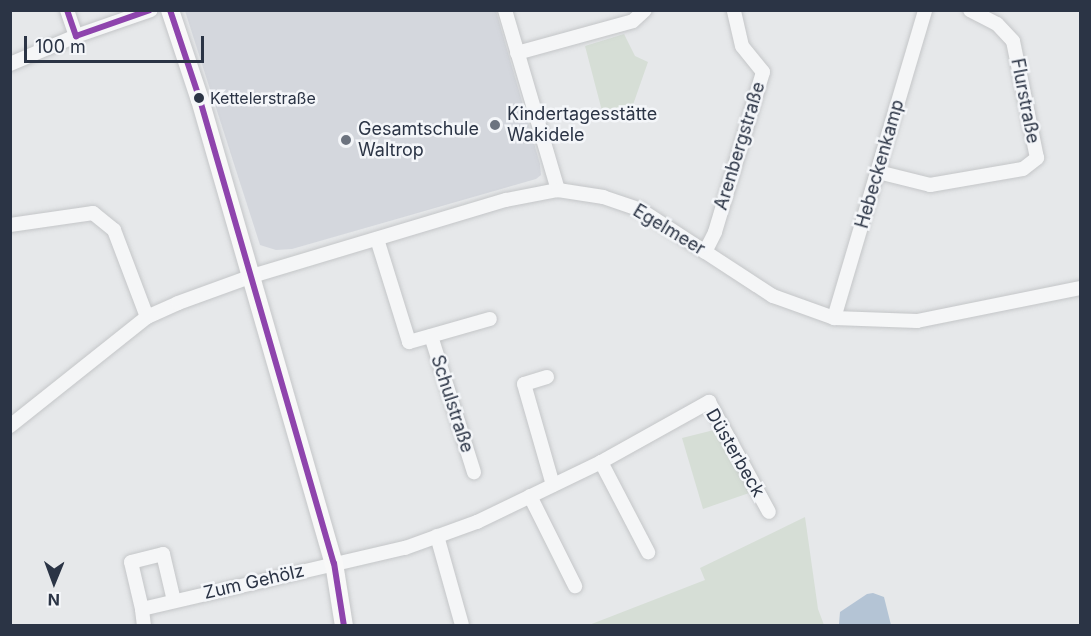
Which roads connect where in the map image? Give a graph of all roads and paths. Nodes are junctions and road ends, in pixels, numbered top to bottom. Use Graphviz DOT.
graph roads {
  1 [pos="67,10"];
  2 [pos="151,10"];
  3 [pos="170,10"];
  4 [pos="506,10"];
  5 [pos="645,10"];
  6 [pos="734,10"];
  7 [pos="925,10"];
  8 [pos="970,10"];
  9 [pos="76,36"];
  10 [pos="517,52"];
  11 [pos="10,64"];
  12 [pos="878,172"];
  13 [pos="558,190"];
  14 [pos="10,225"];
  15 [pos="377,239"];
  16 [pos="705,252"];
  17 [pos="252,276"];
  18 [pos="1080,288"];
  19 [pos="147,317"];
  20 [pos="834,318"];
  21 [pos="490,319"];
  22 [pos="431,336"];
  23 [pos="548,378"];
  24 [pos="10,426"];
  25 [pos="600,462"];
  26 [pos="474,472"];
  27 [pos="553,485"];
  28 [pos="530,496"];
  29 [pos="769,513"];
  30 [pos="437,536"];
  31 [pos="648,552"];
  32 [pos="334,563"];
  33 [pos="575,586"];
  34 [pos="174,601"];
  35 [pos="142,609"];
  36 [pos="462,625"];
  37 [pos="144,626"];
  38 [pos="344,626"];
  1 -- 9 [label="street"];
  2 -- 9 [label="street"];
  3 -- 17 [label="street"];
  4 -- 10 [label="street"];
  5 -- 10 [label="street"];
  6 -- 16 [label="street, Arenbergstraße"];
  7 -- 12 [label="street, Hebeckenkamp"];
  8 -- 12 [label="street, Flurstraße"];
  9 -- 11 [label="street"];
  10 -- 13 [label="street"];
  12 -- 20 [label="street, Hebeckenkamp"];
  13 -- 15 [label="street, Egelmeer"];
  13 -- 16 [label="street, Egelmeer"];
  14 -- 19 [label="street"];
  15 -- 17 [label="street, Egelmeer"];
  15 -- 22 [label="street, Schulstraße"];
  16 -- 20 [label="street, Egelmeer"];
  17 -- 19 [label="street"];
  17 -- 32 [label="street"];
  18 -- 20 [label="street, Egelmeer"];
  19 -- 24 [label="street"];
  21 -- 22 [label="street, Schulstraße"];
  22 -- 26 [label="street, Schulstraße"];
  23 -- 27 [label="street"];
  25 -- 27 [label="street, Düsterbeck"];
  25 -- 29 [label="street, Düsterbeck"];
  25 -- 31 [label="street"];
  27 -- 28 [label="street, Düsterbeck"];
  28 -- 30 [label="street, Düsterbeck"];
  28 -- 33 [label="street"];
  30 -- 32 [label="street, Düsterbeck"];
  30 -- 36 [label="street"];
  32 -- 34 [label="street, Zum Gehölz"];
  32 -- 38 [label="street"];
  34 -- 35 [label="street, Zum Gehölz"];
  34 -- 35 [label="street"];
  35 -- 37 [label="street"];
}
